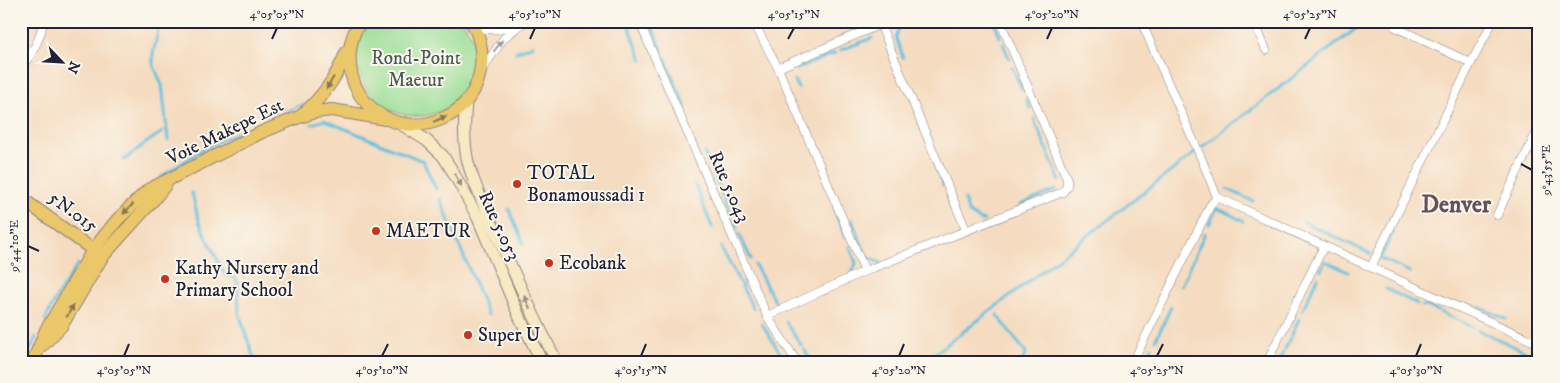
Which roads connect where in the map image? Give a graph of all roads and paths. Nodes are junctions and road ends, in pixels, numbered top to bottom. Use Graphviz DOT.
graph roads {
  1 [pos="43,21"];
  2 [pos="360,21"];
  3 [pos="529,21"];
  4 [pos="639,21"];
  5 [pos="754,21"];
  6 [pos="1000,21"];
  7 [pos="1141,21"];
  8 [pos="1254,21"];
  9 [pos="1493,21"];
  10 [pos="884,23"];
  11 [pos="473,24"];
  12 [pos="518,26"];
  13 [pos="1395,27"];
  14 [pos="350,42"];
  15 [pos="1266,50"];
  16 [pos="1471,63"];
  17 [pos="21,68"];
  18 [pos="778,68"];
  19 [pos="481,71"];
  20 [pos="466,101"];
  21 [pos="299,117"];
  22 [pos="386,119"];
  23 [pos="399,124"];
  24 [pos="1539,127"];
  25 [pos="1217,197"];
  26 [pos="21,198"];
  27 [pos="1497,215"];
  28 [pos="966,230"];
  29 [pos="1324,246"];
  30 [pos="98,253"];
  31 [pos="1371,268"];
  32 [pos="865,271"];
  33 [pos="767,316"];
  34 [pos="1539,344"];
  35 [pos="33,362"];
  36 [pos="542,362"];
  37 [pos="557,362"];
  38 [pos="797,362"];
  39 [pos="1133,362"];
  40 [pos="1267,362"];
  1 -- 17 [label="street"];
  2 -- 14 [label="main road"];
  3 -- 12 [label="street"];
  4 -- 33 [label="street, Rue 5.043"];
  5 -- 18 [label="street"];
  6 -- 28 [label="street"];
  7 -- 25 [label="street"];
  8 -- 15 [label="street"];
  9 -- 16 [label="street"];
  10 -- 18 [label="street"];
  10 -- 28 [label="street"];
  11 -- 12 [label="street"];
  11 -- 19 [label="main road"];
  19 -- 12 [label="street, one-way"];
  13 -- 16 [label="street"];
  14 -- 21 [label="main road, one-way"];
  14 -- 22 [label="main road"];
  16 -- 31 [label="street"];
  18 -- 32 [label="street"];
  19 -- 20 [label="main road"];
  23 -- 20 [label="main road, one-way"];
  37 -- 20 [label="main road, Rue 5.053, one-way"];
  21 -- 22 [label="main road"];
  21 -- 30 [label="main road, Voie Makepe Est"];
  22 -- 23 [label="main road"];
  23 -- 36 [label="main road, Rue 5.053, one-way"];
  24 -- 27 [label="street"];
  25 -- 29 [label="street"];
  25 -- 39 [label="street"];
  26 -- 30 [label="main road, 5N.015"];
  28 -- 32 [label="street"];
  29 -- 31 [label="street"];
  29 -- 40 [label="street"];
  30 -- 35 [label="main road, Voie Makepe Est"];
  31 -- 34 [label="street"];
  32 -- 33 [label="street"];
  33 -- 38 [label="street, Rue 5.043"];
}
